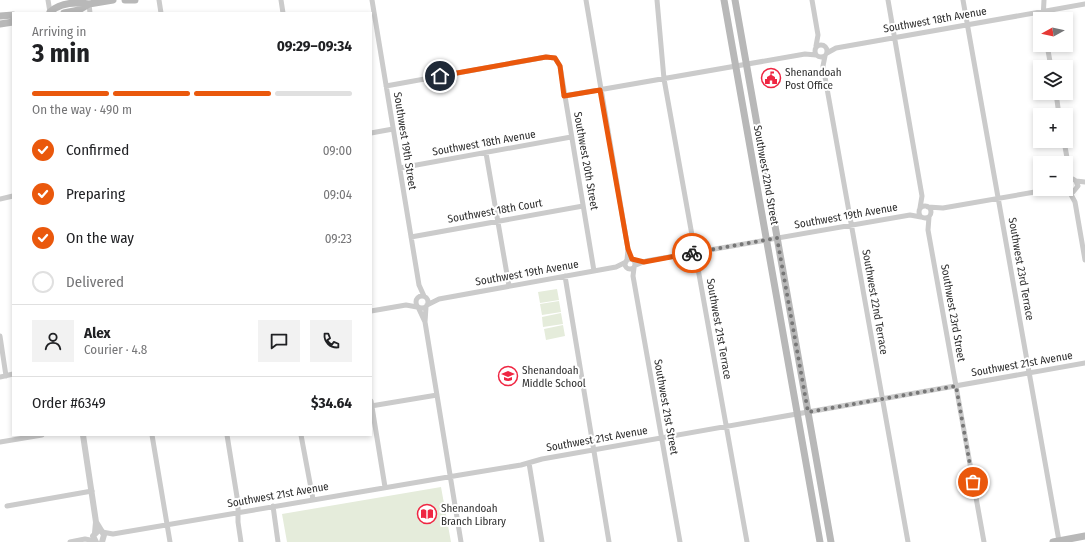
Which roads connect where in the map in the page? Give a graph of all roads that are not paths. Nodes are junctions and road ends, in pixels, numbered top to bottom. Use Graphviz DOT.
graph roads {
  1 [pos="48,0"];
  2 [pos="113,0"];
  3 [pos="125,0"];
  4 [pos="135,0"];
  5 [pos="159,0"];
  6 [pos="281,0"];
  7 [pos="372,0"];
  8 [pos="586,0"];
  9 [pos="657,0"];
  10 [pos="724,0"];
  11 [pos="735,0"];
  12 [pos="812,0"];
  13 [pos="888,0"];
  14 [pos="963,0"];
  15 [pos="1044,0"];
  16 [pos="89,4"];
  17 [pos="1085,4"];
  18 [pos="1043,11"];
  19 [pos="49,12"];
  20 [pos="50,12"];
  21 [pos="69,12"];
  22 [pos="90,12"];
  23 [pos="161,12"];
  24 [pos="283,12"];
  25 [pos="12,15"];
  26 [pos="0,16"];
  27 [pos="12,22"];
  28 [pos="0,24"];
  29 [pos="968,25"];
  30 [pos="818,35"];
  31 [pos="895,38"];
  32 [pos="824,46"];
  33 [pos="815,47"];
  34 [pos="836,48"];
  35 [pos="806,54"];
  36 [pos="826,54"];
  37 [pos="817,56"];
  38 [pos="746,64"];
  39 [pos="735,66"];
  40 [pos="823,66"];
  41 [pos="664,79"];
  42 [pos="386,86"];
  43 [pos="600,90"];
  44 [pos="564,96"];
  45 [pos="393,130"];
  46 [pos="372,133"];
  47 [pos="571,137"];
  48 [pos="486,152"];
  49 [pos="400,168"];
  50 [pos="1073,177"];
  51 [pos="1075,181"];
  52 [pos="1085,183"];
  53 [pos="1073,189"];
  54 [pos="1077,189"];
  55 [pos="1033,193"];
  56 [pos="12,196"];
  57 [pos="1072,196"];
  58 [pos="922,197"];
  59 [pos="0,198"];
  60 [pos="998,199"];
  61 [pos="1075,202"];
  62 [pos="583,206"];
  63 [pos="928,207"];
  64 [pos="920,208"];
  65 [pos="940,209"];
  66 [pos="910,215"];
  67 [pos="929,216"];
  68 [pos="922,217"];
  69 [pos="498,221"];
  70 [pos="852,225"];
  71 [pos="928,230"];
  72 [pos="411,237"];
  73 [pos="777,238"];
  74 [pos="766,240"];
  75 [pos="695,253"];
  76 [pos="1085,260"];
  77 [pos="631,264"];
  78 [pos="594,271"];
  79 [pos="565,276"];
  80 [pos="419,285"];
  81 [pos="509,286"];
  82 [pos="425,297"];
  83 [pos="417,299"];
  84 [pos="439,299"];
  85 [pos="406,305"];
  86 [pos="427,306"];
  87 [pos="418,307"];
  88 [pos="372,311"];
  89 [pos="425,322"];
  90 [pos="0,336"];
  91 [pos="1085,363"];
  92 [pos="1030,373"];
  93 [pos="12,374"];
  94 [pos="6,376"];
  95 [pos="0,377"];
  96 [pos="956,386"];
  97 [pos="437,395"];
  98 [pos="882,399"];
  99 [pos="372,405"];
  100 [pos="372,411"];
  101 [pos="808,412"];
  102 [pos="797,414"];
  103 [pos="726,427"];
  104 [pos="36,436"];
  105 [pos="83,436"];
  106 [pos="152,436"];
  107 [pos="227,436"];
  108 [pos="301,436"];
  109 [pos="661,438"];
  110 [pos="0,442"];
  111 [pos="594,450"];
  112 [pos="529,463"];
  113 [pos="450,477"];
  114 [pos="385,487"];
  115 [pos="92,491"];
  116 [pos="313,499"];
  117 [pos="7,506"];
  118 [pos="273,506"];
  119 [pos="238,512"];
  120 [pos="167,525"];
  121 [pos="1085,536"];
  122 [pos="98,539"];
  123 [pos="70,542"];
  124 [pos="170,542"];
  125 [pos="241,542"];
  126 [pos="278,542"];
  127 [pos="461,542"];
  128 [pos="542,542"];
  129 [pos="609,542"];
  130 [pos="680,542"];
  131 [pos="747,542"];
  132 [pos="820,542"];
  133 [pos="831,542"];
  134 [pos="908,542"];
  135 [pos="984,542"];
  136 [pos="1057,542"];
  1 -- 19 [label="street"];
  2 -- 16 [label="main road"];
  3 -- 4 [label="main road"];
  5 -- 23 [label="street"];
  6 -- 24 [label="street"];
  7 -- 42 [label="street, Southwest 19th Street"];
  8 -- 43 [label="street, Southwest 21st Street"];
  9 -- 41 [label="street, Southwest 21st Terrace"];
  10 -- 39 [label="main road, Southwest 22nd Street"];
  11 -- 38 [label="main road, Southwest 22nd Street"];
  12 -- 30 [label="street"];
  13 -- 31 [label="street"];
  14 -- 29 [label="street, Southwest 23rd Terrace"];
  15 -- 18 [label="street"];
  16 -- 20 [label="main road"];
  16 -- 21 [label="main road"];
  16 -- 22 [label="street"];
  17 -- 18 [label="street, Southwest 18th Avenue"];
  18 -- 29 [label="street, Southwest 18th Avenue"];
  25 -- 26 [label="main road"];
  27 -- 28 [label="main road"];
  29 -- 31 [label="street, Southwest 18th Avenue"];
  29 -- 60 [label="street, Southwest 23rd Terrace"];
  30 -- 32 [label="street"];
  30 -- 33 [label="street"];
  31 -- 34 [label="street, Southwest 18th Avenue"];
  31 -- 58 [label="street"];
  32 -- 33 [label="street, Southwest 18th Avenue"];
  32 -- 34 [label="street, Southwest 18th Avenue"];
  32 -- 36 [label="street"];
  33 -- 35 [label="street"];
  33 -- 37 [label="street, Southwest 22nd Terrace"];
  34 -- 36 [label="street, Southwest 18th Avenue"];
  35 -- 37 [label="street"];
  35 -- 38 [label="street"];
  36 -- 37 [label="street"];
  36 -- 40 [label="street, Southwest 22nd Terrace"];
  37 -- 40 [label="street, Southwest 22nd Terrace"];
  38 -- 39 [label="street"];
  38 -- 73 [label="main road, Southwest 22nd Street"];
  39 -- 41 [label="street"];
  39 -- 74 [label="main road, Southwest 22nd Street"];
  40 -- 70 [label="street, Southwest 22nd Terrace"];
  41 -- 43 [label="street"];
  41 -- 75 [label="street, Southwest 21st Terrace"];
  42 -- 44 [label="street, Southwest 20th Street"];
  42 -- 45 [label="street, Southwest 19th Street"];
  43 -- 44 [label="street"];
  43 -- 77 [label="street, Southwest 21st Street"];
  44 -- 47 [label="street, Southwest 20th Street"];
  45 -- 46 [label="street"];
  45 -- 49 [label="street, Southwest 19th Street"];
  47 -- 48 [label="street, Southwest 18th Avenue"];
  47 -- 62 [label="street, Southwest 20th Street"];
  48 -- 49 [label="street, Southwest 18th Avenue"];
  48 -- 69 [label="street"];
  49 -- 72 [label="street, Southwest 19th Street"];
  50 -- 51 [label="street"];
  51 -- 52 [label="street"];
  51 -- 54 [label="street"];
  52 -- 54 [label="street"];
  53 -- 54 [label="street"];
  54 -- 61 [label="street"];
  55 -- 60 [label="street"];
  56 -- 59 [label="street"];
  57 -- 61 [label="street"];
  58 -- 63 [label="street"];
  58 -- 64 [label="street"];
  60 -- 65 [label="street"];
  60 -- 92 [label="street, Southwest 23rd Terrace"];
  61 -- 76 [label="street"];
  62 -- 69 [label="street, Southwest 18th Court"];
  62 -- 78 [label="street, Southwest 20th Street"];
  63 -- 64 [label="street, Southwest 19th Avenue"];
  63 -- 65 [label="street"];
  63 -- 67 [label="street, Southwest 23rd Street"];
  64 -- 66 [label="street, Southwest 19th Avenue"];
  64 -- 68 [label="street, Southwest 23rd Street"];
  65 -- 67 [label="street"];
  66 -- 68 [label="street, Southwest 19th Avenue"];
  66 -- 70 [label="street, Southwest 19th Avenue"];
  67 -- 68 [label="street, Southwest 19th Avenue"];
  67 -- 71 [label="street, Southwest 23rd Street"];
  68 -- 71 [label="street, Southwest 23rd Street"];
  69 -- 72 [label="street, Southwest 18th Court"];
  69 -- 81 [label="street"];
  70 -- 73 [label="street, Southwest 19th Avenue"];
  70 -- 98 [label="street, Southwest 22nd Terrace"];
  71 -- 96 [label="street, Southwest 23rd Street"];
  72 -- 80 [label="street, Southwest 19th Street"];
  73 -- 74 [label="street, Southwest 19th Avenue"];
  73 -- 101 [label="main road, Southwest 22nd Street"];
  74 -- 75 [label="street, Southwest 19th Avenue"];
  74 -- 102 [label="main road, Southwest 22nd Street"];
  75 -- 77 [label="street, Southwest 19th Avenue"];
  75 -- 103 [label="street, Southwest 21st Terrace"];
  77 -- 78 [label="street, Southwest 19th Avenue"];
  77 -- 109 [label="street, Southwest 21st Street"];
  78 -- 79 [label="street, Southwest 19th Avenue"];
  79 -- 81 [label="street, Southwest 19th Avenue"];
  79 -- 111 [label="street"];
  80 -- 82 [label="street, Southwest 19th Street"];
  80 -- 83 [label="street, Southwest 19th Street"];
  81 -- 84 [label="street, Southwest 19th Avenue"];
  82 -- 83 [label="street"];
  82 -- 84 [label="street, Southwest 19th Avenue"];
  82 -- 86 [label="street"];
  83 -- 85 [label="street"];
  83 -- 87 [label="street"];
  84 -- 86 [label="street, Southwest 19th Avenue"];
  85 -- 87 [label="street"];
  85 -- 88 [label="street"];
  86 -- 87 [label="street"];
  86 -- 89 [label="street"];
  87 -- 89 [label="street"];
  89 -- 97 [label="street"];
  90 -- 94 [label="street"];
  91 -- 92 [label="street, Southwest 21st Avenue"];
  92 -- 96 [label="street, Southwest 21st Avenue"];
  92 -- 136 [label="street, Southwest 23rd Terrace"];
  93 -- 94 [label="street"];
  94 -- 95 [label="street"];
  96 -- 98 [label="street, Southwest 21st Avenue"];
  96 -- 135 [label="street, Southwest 23rd Street"];
  97 -- 99 [label="street"];
  97 -- 113 [label="street"];
  98 -- 101 [label="street, Southwest 21st Avenue"];
  98 -- 134 [label="street, Southwest 22nd Terrace"];
  100 -- 114 [label="street"];
  101 -- 102 [label="street, Southwest 21st Avenue"];
  101 -- 133 [label="main road, Southwest 22nd Street"];
  102 -- 103 [label="street, Southwest 21st Avenue"];
  102 -- 132 [label="main road, Southwest 22nd Street"];
  103 -- 109 [label="street, Southwest 21st Avenue"];
  103 -- 131 [label="street, Southwest 21st Terrace"];
  104 -- 110 [label="street"];
  105 -- 115 [label="street"];
  106 -- 120 [label="street"];
  107 -- 119 [label="street"];
  108 -- 116 [label="street"];
  109 -- 111 [label="street, Southwest 21st Avenue"];
  109 -- 130 [label="street, Southwest 21st Street"];
  111 -- 112 [label="street, Southwest 21st Avenue"];
  111 -- 129 [label="street"];
  112 -- 113 [label="street, Southwest 21st Avenue"];
  112 -- 128 [label="street"];
  113 -- 114 [label="street, Southwest 21st Avenue"];
  113 -- 127 [label="street"];
  114 -- 116 [label="street, Southwest 21st Avenue"];
  115 -- 117 [label="street"];
  115 -- 122 [label="street"];
  116 -- 118 [label="street, Southwest 21st Avenue"];
  118 -- 119 [label="street, Southwest 21st Avenue"];
  118 -- 126 [label="street"];
  119 -- 120 [label="street, Southwest 21st Avenue"];
  119 -- 125 [label="street"];
  120 -- 122 [label="street, Southwest 21st Avenue"];
  120 -- 124 [label="street"];
  121 -- 136 [label="main road"];
  122 -- 123 [label="street, Southwest 21st Avenue"];
}
